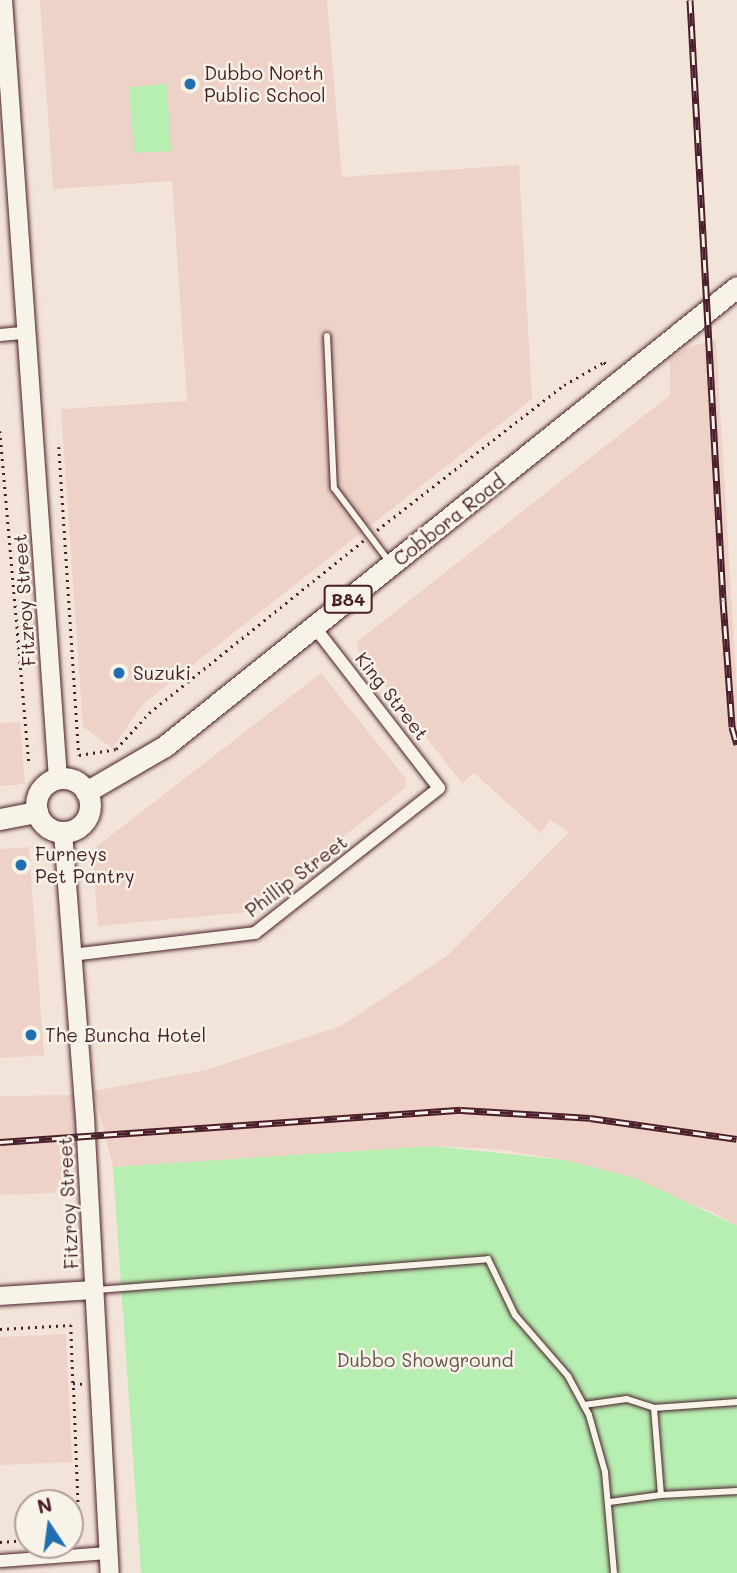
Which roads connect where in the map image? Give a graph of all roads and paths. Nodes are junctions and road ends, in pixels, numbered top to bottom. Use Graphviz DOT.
graph roads {
  1 [pos="3,0"];
  2 [pos="737,287"];
  3 [pos="25,333"];
  4 [pos="0,335"];
  5 [pos="327,336"];
  6 [pos="623,382"];
  7 [pos="0,431"];
  8 [pos="59,447"];
  9 [pos="370,536"];
  10 [pos="391,565"];
  11 [pos="314,626"];
  12 [pos="29,761"];
  13 [pos="58,778"];
  14 [pos="439,788"];
  15 [pos="86,792"];
  16 [pos="37,812"];
  17 [pos="0,820"];
  18 [pos="63,832"];
  19 [pos="71,955"];
  20 [pos="92,1290"];
  21 [pos="0,1296"];
  22 [pos="0,1329"];
  23 [pos="74,1383"];
  24 [pos="98,1384"];
  25 [pos="737,1402"];
  26 [pos="584,1405"];
  27 [pos="654,1408"];
  28 [pos="77,1489"];
  29 [pos="737,1491"];
  30 [pos="661,1494"];
  31 [pos="609,1502"];
  32 [pos="109,1553"];
  33 [pos="0,1561"];
  34 [pos="110,1573"];
  35 [pos="614,1573"];
  1 -- 3 [label="street, Fitzroy Street"];
  2 -- 6 [label="main road, Cobbora Road / B84"];
  3 -- 4 [label="street"];
  3 -- 13 [label="street, Fitzroy Street"];
  5 -- 9 [label="lane"];
  6 -- 9 [label="path"];
  6 -- 10 [label="main road, Cobbora Road / B84"];
  7 -- 12 [label="path"];
  8 -- 9 [label="path"];
  9 -- 10 [label="lane"];
  10 -- 11 [label="main road, Cobbora Road / B84"];
  11 -- 14 [label="street, King Street"];
  11 -- 15 [label="main road, Cobbora Road / B84"];
  13 -- 15 [label="main road"];
  13 -- 16 [label="main road"];
  14 -- 19 [label="street, Phillip Street"];
  15 -- 18 [label="main road"];
  16 -- 17 [label="main road"];
  16 -- 18 [label="main road"];
  18 -- 19 [label="street, Fitzroy Street"];
  19 -- 20 [label="street, Fitzroy Street"];
  20 -- 21 [label="street"];
  20 -- 24 [label="street, Fitzroy Street"];
  20 -- 26 [label="lane"];
  22 -- 23 [label="path"];
  23 -- 24 [label="path"];
  23 -- 28 [label="path"];
  24 -- 32 [label="street, Fitzroy Street"];
  25 -- 27 [label="lane"];
  26 -- 27 [label="lane"];
  26 -- 31 [label="lane"];
  27 -- 30 [label="lane"];
  29 -- 30 [label="lane"];
  30 -- 31 [label="lane"];
  31 -- 35 [label="lane"];
  32 -- 33 [label="street"];
  32 -- 34 [label="street, Fitzroy Street"];
}
